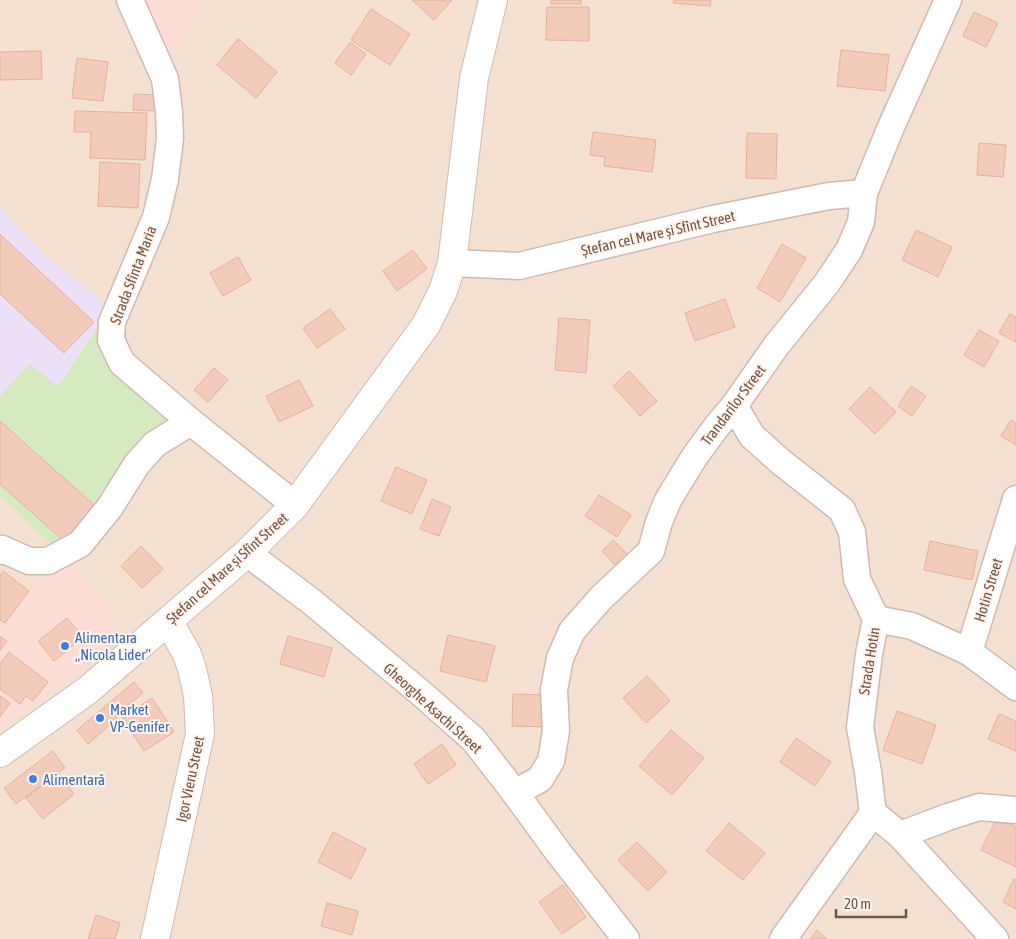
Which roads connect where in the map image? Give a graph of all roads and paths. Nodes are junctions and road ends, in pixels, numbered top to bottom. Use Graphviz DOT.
graph roads {
  1 [pos="130,0"];
  2 [pos="493,0"];
  3 [pos="948,0"];
  4 [pos="864,192"];
  5 [pos="452,263"];
  6 [pos="734,406"];
  7 [pos="191,422"];
  8 [pos="1016,499"];
  9 [pos="295,506"];
  10 [pos="0,551"];
  11 [pos="248,553"];
  12 [pos="876,619"];
  13 [pos="169,622"];
  14 [pos="969,652"];
  15 [pos="1016,687"];
  16 [pos="0,753"];
  17 [pos="515,793"];
  18 [pos="1016,810"];
  19 [pos="873,813"];
  20 [pos="900,835"];
  21 [pos="155,939"];
  22 [pos="626,939"];
  23 [pos="783,939"];
  24 [pos="995,939"];
  1 -- 7 [label="street, Strada Sfînta Maria"];
  2 -- 5 [label="street, Ștefan cel Mare și Sfînt Street"];
  3 -- 4 [label="street, Trandarilor Street"];
  4 -- 5 [label="street, Ștefan cel Mare și Sfînt Street"];
  4 -- 6 [label="street, Trandarilor Street"];
  5 -- 9 [label="street, Ștefan cel Mare și Sfînt Street"];
  6 -- 12 [label="street, Strada Hotin"];
  6 -- 17 [label="street, Trandarilor Street"];
  7 -- 9 [label="street, Strada Sfînta Maria"];
  7 -- 10 [label="street"];
  8 -- 14 [label="street, Hotin Street"];
  9 -- 11 [label="street, Ștefan cel Mare și Sfînt Street"];
  11 -- 13 [label="street, Ștefan cel Mare și Sfînt Street"];
  11 -- 17 [label="street, Gheorghe Asachi Street"];
  12 -- 14 [label="street"];
  12 -- 19 [label="street, Strada Hotin"];
  13 -- 16 [label="street, Ștefan cel Mare și Sfînt Street"];
  13 -- 21 [label="street, Igor Vieru Street"];
  14 -- 15 [label="street"];
  17 -- 22 [label="street, Gheorghe Asachi Street"];
  18 -- 20 [label="street"];
  19 -- 20 [label="street"];
  19 -- 23 [label="street"];
  20 -- 24 [label="street"];
}
